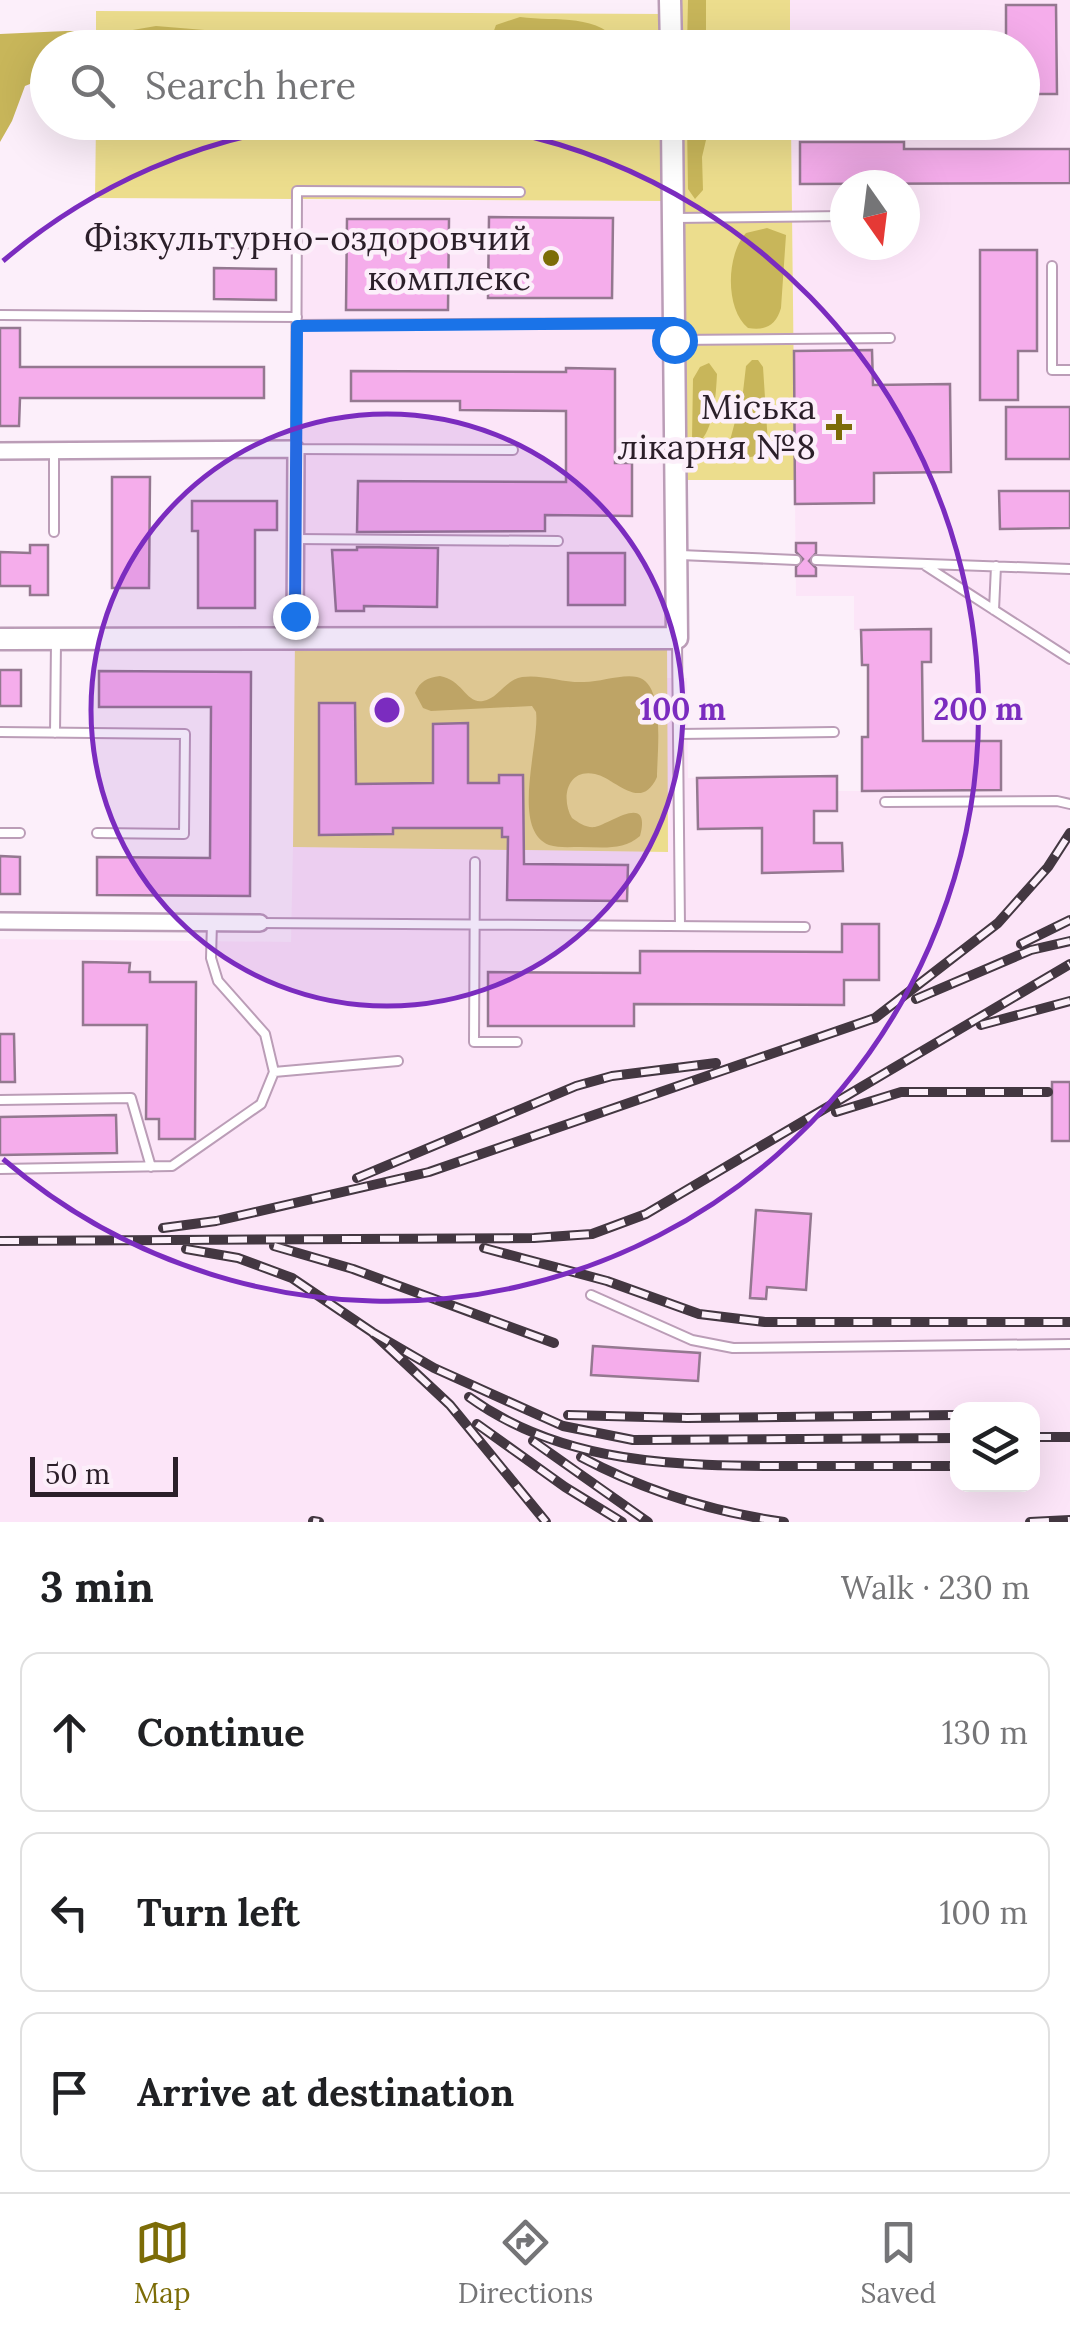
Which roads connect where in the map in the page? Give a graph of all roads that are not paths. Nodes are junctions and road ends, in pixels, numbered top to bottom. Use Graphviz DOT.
graph roads {
  1 [pos="670,0"];
  2 [pos="671,30"];
  3 [pos="672,140"];
  4 [pos="520,192"];
  5 [pos="830,216"];
  6 [pos="673,218"];
  7 [pos="217,243"];
  8 [pos="297,244"];
  9 [pos="1052,266"];
  10 [pos="0,315"];
  11 [pos="297,321"];
  12 [pos="674,332"];
  13 [pos="890,338"];
  14 [pos="1070,370"];
  15 [pos="296,448"];
  16 [pos="513,450"];
  17 [pos="0,451"];
  18 [pos="54,451"];
  19 [pos="54,532"];
  20 [pos="296,540"];
  21 [pos="558,541"];
  22 [pos="676,555"];
  23 [pos="796,560"];
  24 [pos="816,560"];
  25 [pos="922,564"];
  26 [pos="996,566"];
  27 [pos="1070,569"];
  28 [pos="994,610"];
  29 [pos="295,638"];
  30 [pos="677,638"];
  31 [pos="0,639"];
  32 [pos="56,639"];
  33 [pos="1070,659"];
  34 [pos="0,732"];
  35 [pos="834,732"];
  36 [pos="55,733"];
  37 [pos="678,734"];
  38 [pos="885,802"];
  39 [pos="1070,804"];
  40 [pos="0,832"];
  41 [pos="20,833"];
  42 [pos="98,833"];
  43 [pos="475,862"];
  44 [pos="0,921"];
  45 [pos="212,923"];
  46 [pos="260,923"];
  47 [pos="474,924"];
  48 [pos="680,926"];
  49 [pos="805,927"];
  50 [pos="516,1042"];
  51 [pos="398,1061"];
  52 [pos="274,1072"];
  53 [pos="0,1100"];
  54 [pos="151,1167"];
  55 [pos="0,1170"];
  56 [pos="591,1294"];
  57 [pos="1070,1344"];
  1 -- 2 [label="street"];
  3 -- 6 [label="street"];
  4 -- 8 [label="lane"];
  5 -- 6 [label="lane"];
  6 -- 12 [label="street"];
  7 -- 8 [label="lane"];
  8 -- 11 [label="lane"];
  9 -- 14 [label="lane"];
  10 -- 11 [label="lane"];
  11 -- 12 [label="lane"];
  11 -- 15 [label="lane"];
  12 -- 13 [label="lane"];
  12 -- 22 [label="street"];
  15 -- 16 [label="lane"];
  15 -- 18 [label="street"];
  15 -- 20 [label="street"];
  17 -- 18 [label="street"];
  18 -- 19 [label="lane"];
  20 -- 21 [label="lane"];
  20 -- 29 [label="street"];
  22 -- 23 [label="lane"];
  22 -- 30 [label="street"];
  24 -- 25 [label="lane"];
  25 -- 26 [label="lane"];
  25 -- 28 [label="lane"];
  26 -- 27 [label="lane"];
  26 -- 28 [label="lane"];
  28 -- 33 [label="lane"];
  29 -- 30 [label="street"];
  29 -- 32 [label="street"];
  30 -- 37 [label="lane"];
  31 -- 32 [label="street"];
  32 -- 36 [label="lane"];
  34 -- 36 [label="lane"];
  35 -- 37 [label="lane"];
  36 -- 42 [label="lane"];
  37 -- 48 [label="lane"];
  38 -- 39 [label="lane"];
  40 -- 41 [label="lane"];
  43 -- 47 [label="lane"];
  44 -- 45 [label="street"];
  45 -- 46 [label="street"];
  45 -- 52 [label="lane"];
  46 -- 47 [label="lane"];
  47 -- 48 [label="lane"];
  47 -- 50 [label="lane"];
  48 -- 49 [label="lane"];
  51 -- 52 [label="lane"];
  52 -- 54 [label="lane"];
  53 -- 54 [label="lane"];
  54 -- 55 [label="lane"];
  56 -- 57 [label="lane"];
}
